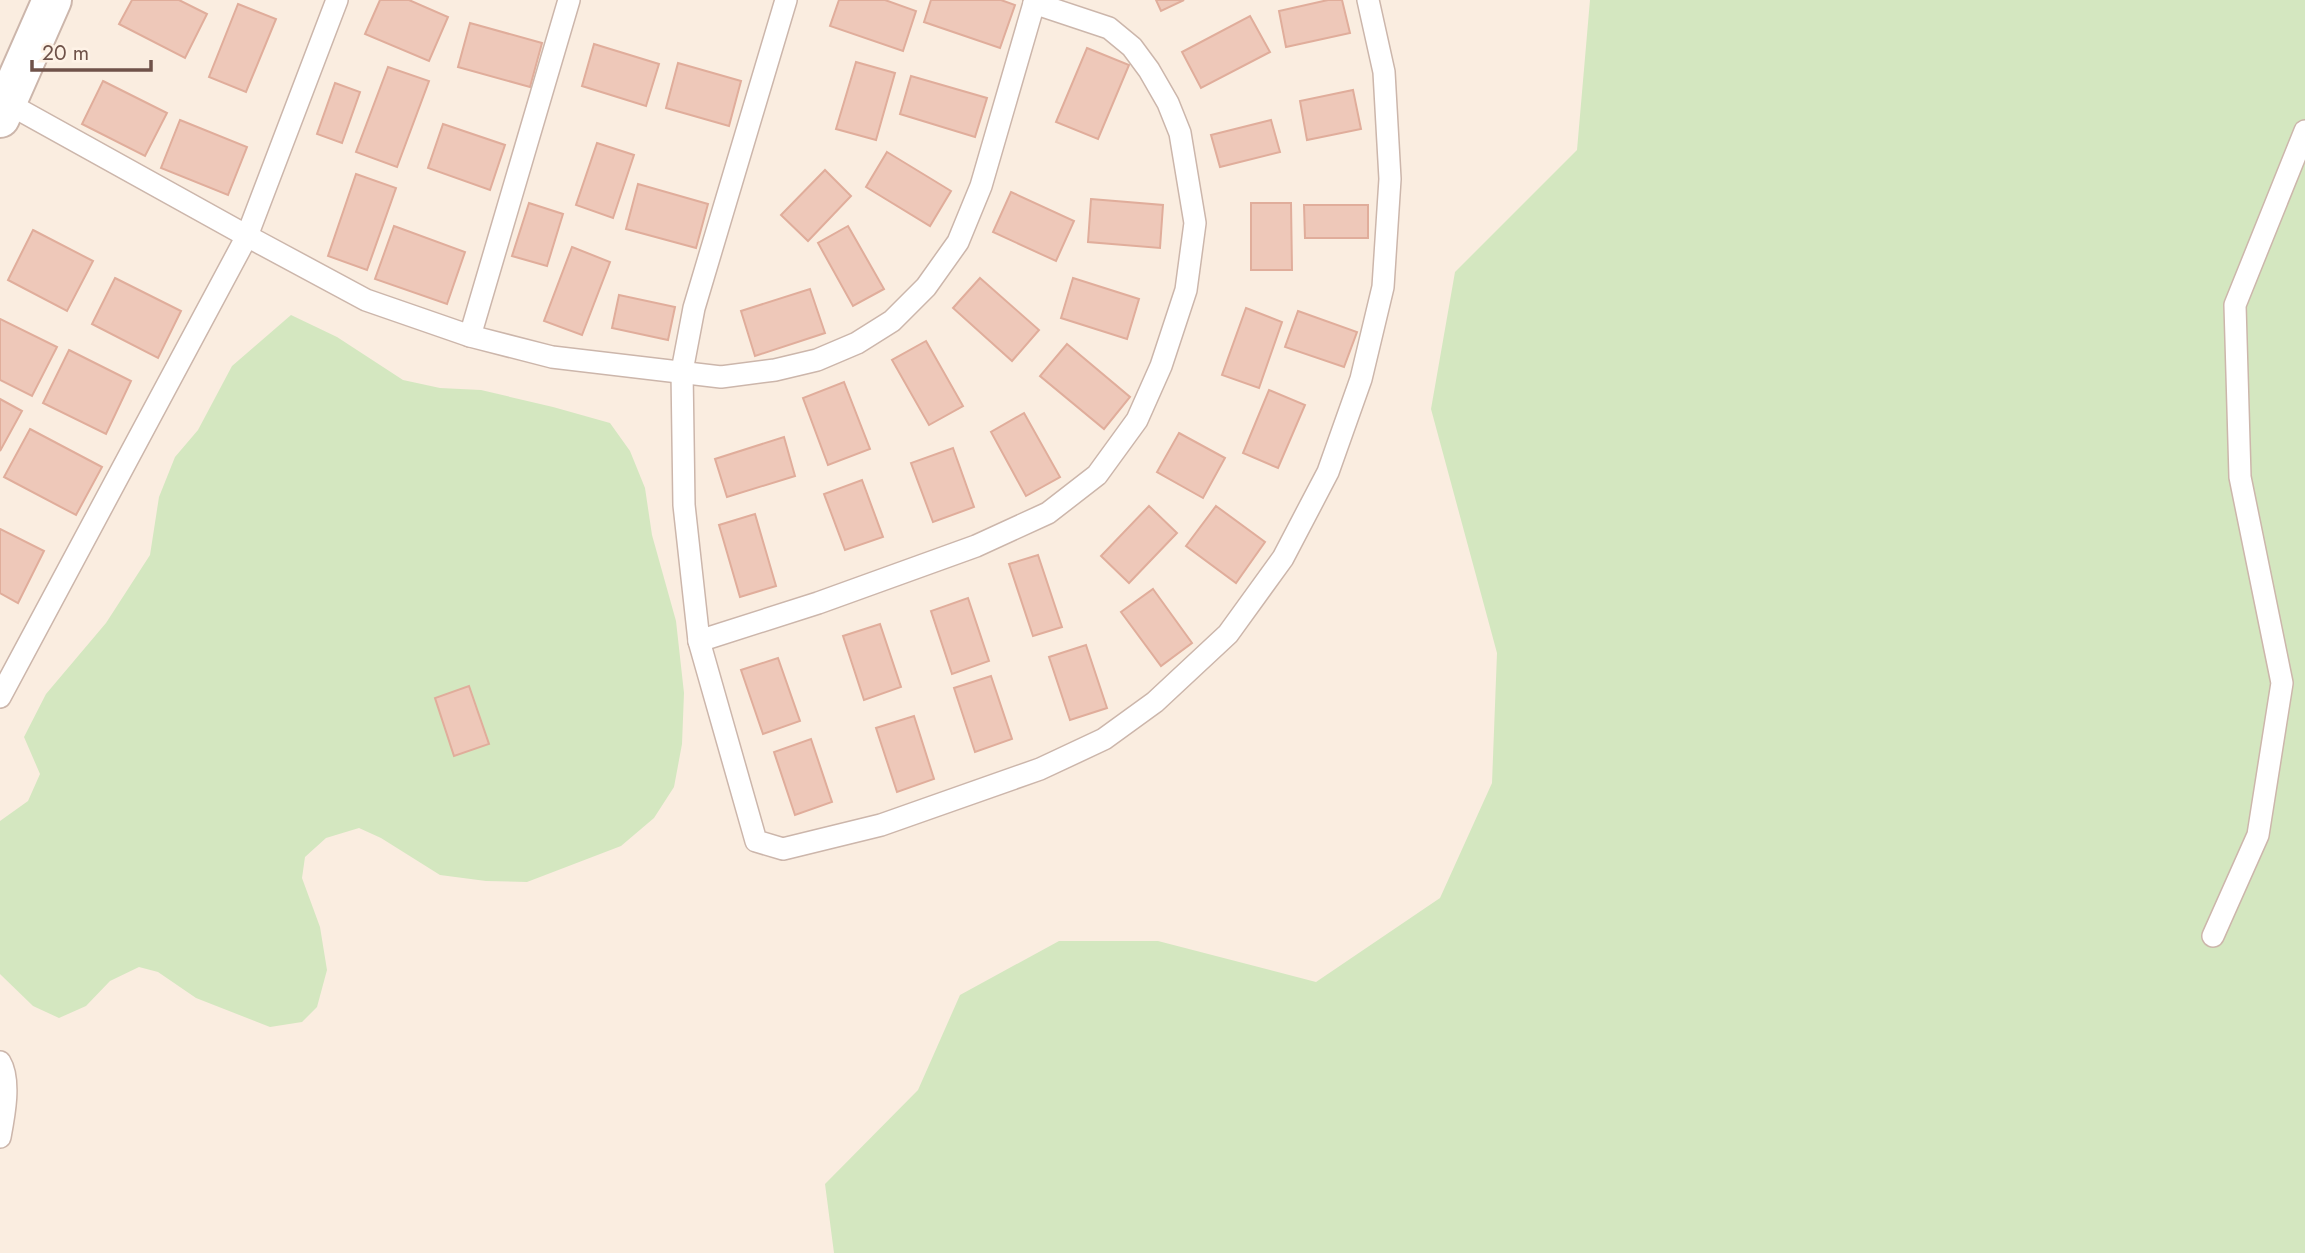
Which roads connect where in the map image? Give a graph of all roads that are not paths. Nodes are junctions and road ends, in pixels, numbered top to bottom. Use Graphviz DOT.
graph roads {
  1 [pos="52,0"];
  2 [pos="337,0"];
  3 [pos="569,0"];
  4 [pos="786,0"];
  5 [pos="1368,0"];
  6 [pos="1035,2"];
  7 [pos="2,107"];
  8 [pos="2305,131"];
  9 [pos="247,236"];
  10 [pos="470,336"];
  11 [pos="682,371"];
  12 [pos="699,640"];
  13 [pos="0,697"];
  14 [pos="2213,936"];
  15 [pos="0,1062"];
  16 [pos="0,1137"];
  1 -- 7 [label="street"];
  2 -- 9 [label="lane"];
  3 -- 10 [label="lane"];
  4 -- 11 [label="lane"];
  5 -- 12 [label="lane"];
  6 -- 11 [label="lane"];
  6 -- 12 [label="lane"];
  7 -- 9 [label="lane"];
  8 -- 14 [label="lane"];
  9 -- 10 [label="lane"];
  9 -- 13 [label="lane"];
  10 -- 11 [label="lane"];
  11 -- 12 [label="lane"];
  15 -- 16 [label="lane"];
}
